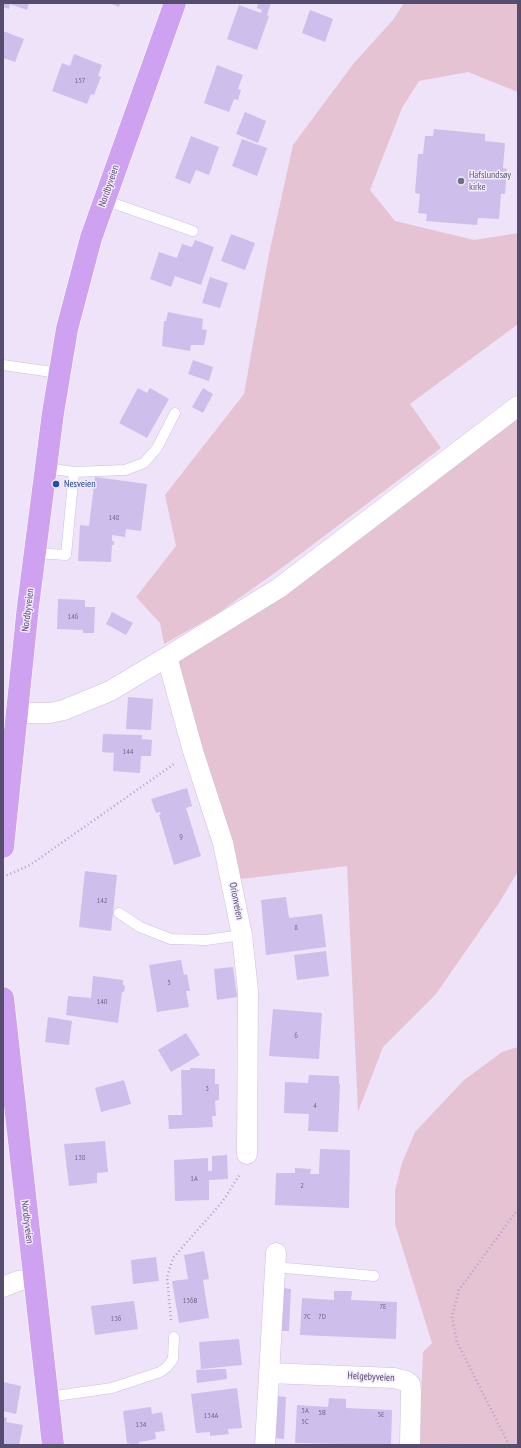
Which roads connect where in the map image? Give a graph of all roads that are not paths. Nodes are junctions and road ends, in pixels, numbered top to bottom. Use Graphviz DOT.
graph roads {
  1 [pos="175,3"];
  2 [pos="104,200"];
  3 [pos="193,231"];
  4 [pos="3,365"];
  5 [pos="59,373"];
  6 [pos="518,406"];
  7 [pos="175,413"];
  8 [pos="46,468"];
  9 [pos="74,472"];
  10 [pos="35,553"];
  11 [pos="167,657"];
  12 [pos="17,712"];
  13 [pos="3,847"];
  14 [pos="119,913"];
  15 [pos="242,935"];
  16 [pos="3,998"];
  17 [pos="247,1154"];
  18 [pos="275,1260"];
  19 [pos="374,1276"];
  20 [pos="35,1278"];
  21 [pos="3,1287"];
  22 [pos="174,1337"];
  23 [pos="269,1373"];
  24 [pos="48,1396"];
  25 [pos="53,1445"];
  26 [pos="265,1445"];
  27 [pos="410,1445"];
  1 -- 2 [label="main road, Nordbyveien"];
  2 -- 3 [label="lane"];
  2 -- 5 [label="main road, Nordbyveien"];
  4 -- 5 [label="lane"];
  5 -- 8 [label="main road, Nordbyveien"];
  6 -- 11 [label="street"];
  7 -- 9 [label="lane"];
  8 -- 9 [label="lane"];
  8 -- 10 [label="main road, Nordbyveien"];
  9 -- 10 [label="lane"];
  10 -- 12 [label="main road, Nordbyveien"];
  11 -- 12 [label="street"];
  11 -- 15 [label="street, Orionveien"];
  12 -- 13 [label="main road, Nordbyveien"];
  14 -- 15 [label="lane"];
  15 -- 17 [label="street, Orionveien"];
  16 -- 20 [label="main road, Nordbyveien"];
  18 -- 19 [label="lane"];
  18 -- 23 [label="street"];
  20 -- 21 [label="street"];
  20 -- 24 [label="main road, Nordbyveien"];
  22 -- 24 [label="lane"];
  23 -- 26 [label="street"];
  23 -- 27 [label="street, Helgebyveien"];
  24 -- 25 [label="main road, Nordbyveien"];
}
